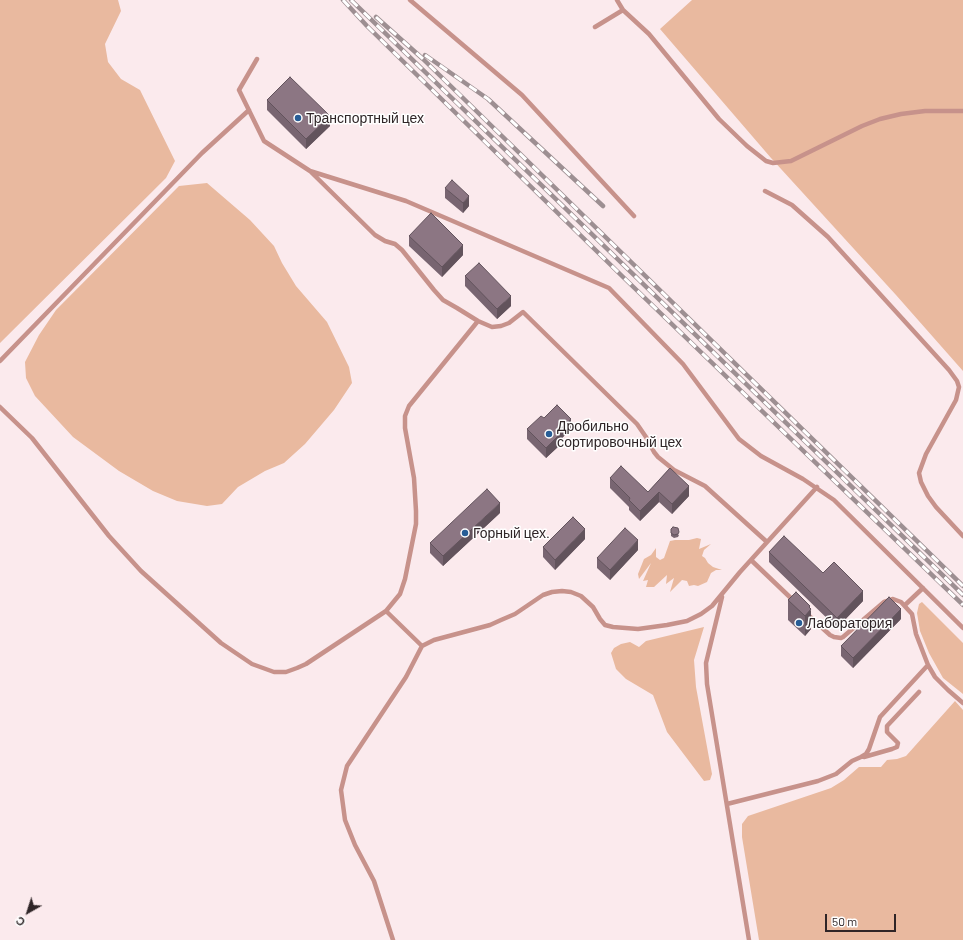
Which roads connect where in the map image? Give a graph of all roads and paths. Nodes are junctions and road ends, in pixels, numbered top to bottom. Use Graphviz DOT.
graph roads {
  1 [pos="410,0"];
  2 [pos="617,0"];
  3 [pos="623,10"];
  4 [pos="595,27"];
  5 [pos="257,59"];
  6 [pos="249,110"];
  7 [pos="963,111"];
  8 [pos="310,172"];
  9 [pos="765,191"];
  10 [pos="634,216"];
  11 [pos="478,321"];
  12 [pos="0,361"];
  13 [pos="0,407"];
  14 [pos="817,487"];
  15 [pos="963,536"];
  16 [pos="767,542"];
  17 [pos="751,560"];
  18 [pos="923,588"];
  19 [pos="722,595"];
  20 [pos="905,605"];
  21 [pos="386,611"];
  22 [pos="963,628"];
  23 [pos="422,646"];
  24 [pos="928,665"];
  25 [pos="919,692"];
  26 [pos="963,703"];
  27 [pos="861,758"];
  28 [pos="727,804"];
  29 [pos="393,940"];
  30 [pos="749,940"];
  1 -- 10 [label="lane"];
  2 -- 3 [label="lane"];
  3 -- 4 [label="lane"];
  3 -- 7 [label="lane"];
  5 -- 6 [label="lane"];
  6 -- 8 [label="lane"];
  6 -- 12 [label="lane"];
  8 -- 11 [label="lane"];
  8 -- 14 [label="lane"];
  9 -- 15 [label="lane"];
  11 -- 16 [label="lane"];
  11 -- 21 [label="lane"];
  13 -- 21 [label="lane"];
  14 -- 16 [label="lane"];
  14 -- 18 [label="lane"];
  16 -- 17 [label="lane"];
  17 -- 19 [label="lane"];
  17 -- 20 [label="lane"];
  18 -- 20 [label="lane"];
  18 -- 22 [label="lane"];
  19 -- 23 [label="lane"];
  19 -- 28 [label="lane"];
  20 -- 24 [label="lane"];
  21 -- 23 [label="lane"];
  23 -- 29 [label="lane"];
  24 -- 26 [label="lane"];
  24 -- 27 [label="lane"];
  25 -- 27 [label="lane"];
  27 -- 28 [label="lane"];
  28 -- 30 [label="lane"];
}
